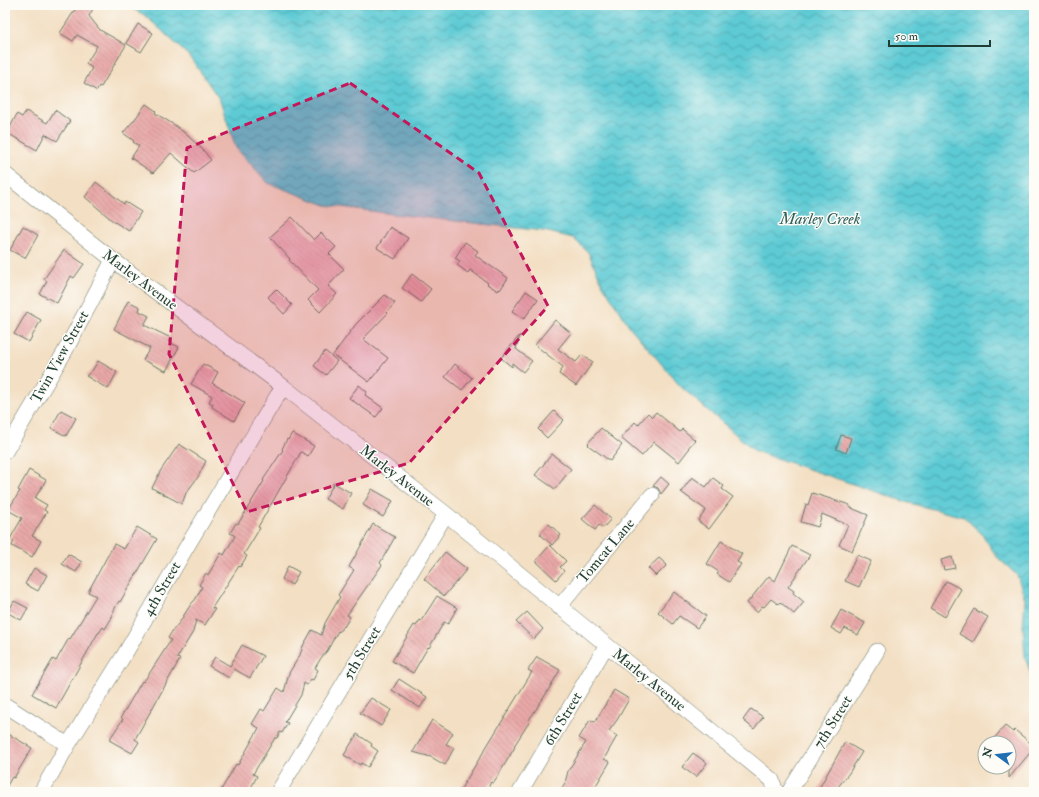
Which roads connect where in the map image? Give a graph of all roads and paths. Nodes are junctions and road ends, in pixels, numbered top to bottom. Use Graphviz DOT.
graph roads {
  1 [pos="5,174"];
  2 [pos="113,260"];
  3 [pos="284,387"];
  4 [pos="5,452"];
  5 [pos="652,495"];
  6 [pos="446,514"];
  7 [pos="559,607"];
  8 [pos="606,646"];
  9 [pos="877,652"];
  10 [pos="5,705"];
  11 [pos="68,745"];
  12 [pos="41,792"];
  13 [pos="278,792"];
  14 [pos="520,792"];
  15 [pos="776,792"];
  16 [pos="789,792"];
  1 -- 2 [label="street, Marley Avenue"];
  2 -- 3 [label="street, Marley Avenue"];
  2 -- 4 [label="street, Twin View Street"];
  3 -- 6 [label="street, Marley Avenue"];
  3 -- 11 [label="street, 4th Street"];
  5 -- 7 [label="street, Tomcat Lane"];
  6 -- 7 [label="street, Marley Avenue"];
  6 -- 13 [label="street, 5th Street"];
  7 -- 8 [label="street, Marley Avenue"];
  8 -- 14 [label="street, 6th Street"];
  8 -- 15 [label="street, Marley Avenue"];
  9 -- 16 [label="street, 7th Street"];
  10 -- 11 [label="street"];
  11 -- 12 [label="street, 4th Street"];
}
